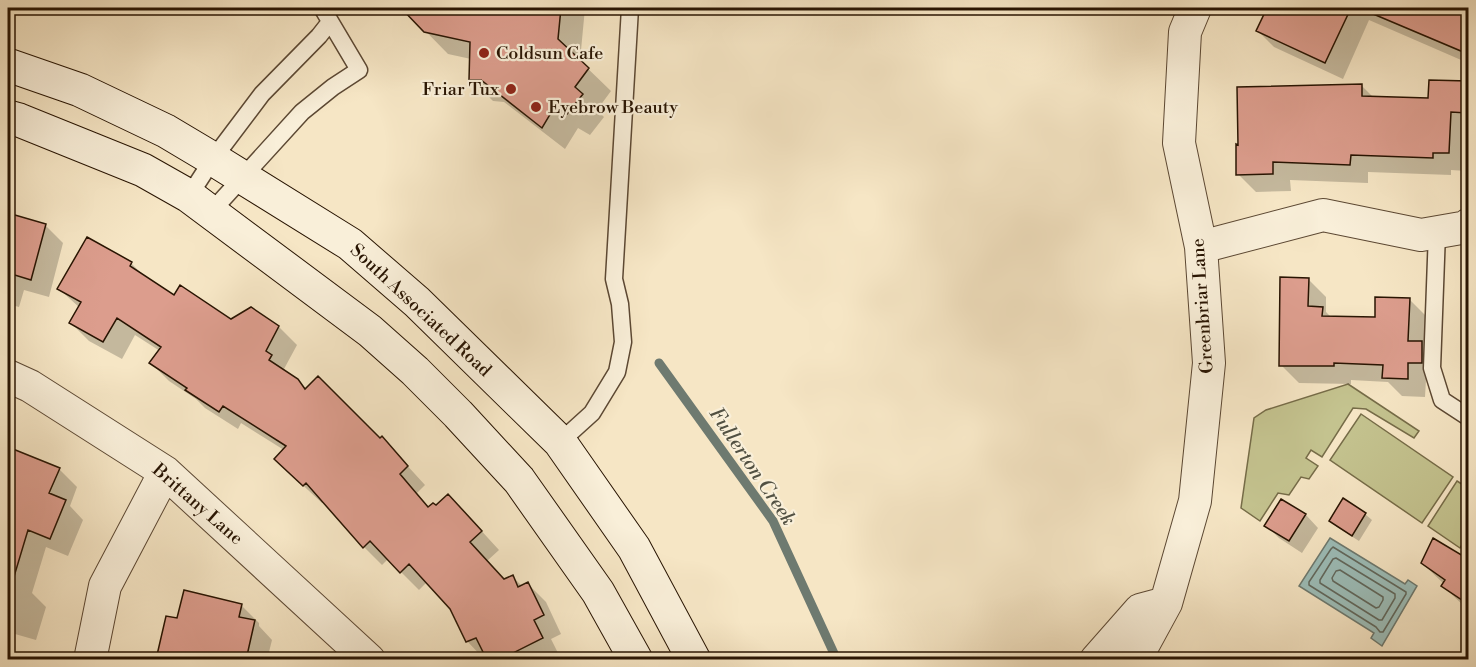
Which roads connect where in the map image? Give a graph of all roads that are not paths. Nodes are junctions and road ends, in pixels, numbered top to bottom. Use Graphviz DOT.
graph roads {
  1 [pos="630,8"];
  2 [pos="1195,8"];
  3 [pos="327,14"];
  4 [pos="8,65"];
  5 [pos="8,117"];
  6 [pos="213,159"];
  7 [pos="242,177"];
  8 [pos="200,204"];
  9 [pos="1458,228"];
  10 [pos="1201,247"];
  11 [pos="8,376"];
  12 [pos="1468,417"];
  13 [pos="560,442"];
  14 [pos="165,472"];
  15 [pos="1166,603"];
  16 [pos="90,660"];
  17 [pos="369,660"];
  18 [pos="636,660"];
  19 [pos="694,660"];
  20 [pos="1096,660"];
  21 [pos="1135,660"];
  1 -- 13 [label="lane"];
  2 -- 10 [label="street, Greenbriar Lane"];
  3 -- 6 [label="lane"];
  3 -- 7 [label="lane"];
  4 -- 6 [label="street, South Associated Road"];
  5 -- 8 [label="street"];
  6 -- 7 [label="street, South Associated Road"];
  6 -- 8 [label="lane"];
  7 -- 8 [label="lane"];
  7 -- 13 [label="street, South Associated Road"];
  8 -- 18 [label="street"];
  9 -- 10 [label="street"];
  9 -- 12 [label="lane"];
  10 -- 15 [label="street, Greenbriar Lane"];
  11 -- 14 [label="street, Brittany Lane"];
  13 -- 19 [label="street, South Associated Road"];
  14 -- 16 [label="street"];
  14 -- 17 [label="street, Brittany Lane"];
  15 -- 20 [label="street"];
  15 -- 21 [label="street, Greenbriar Lane"];
}
